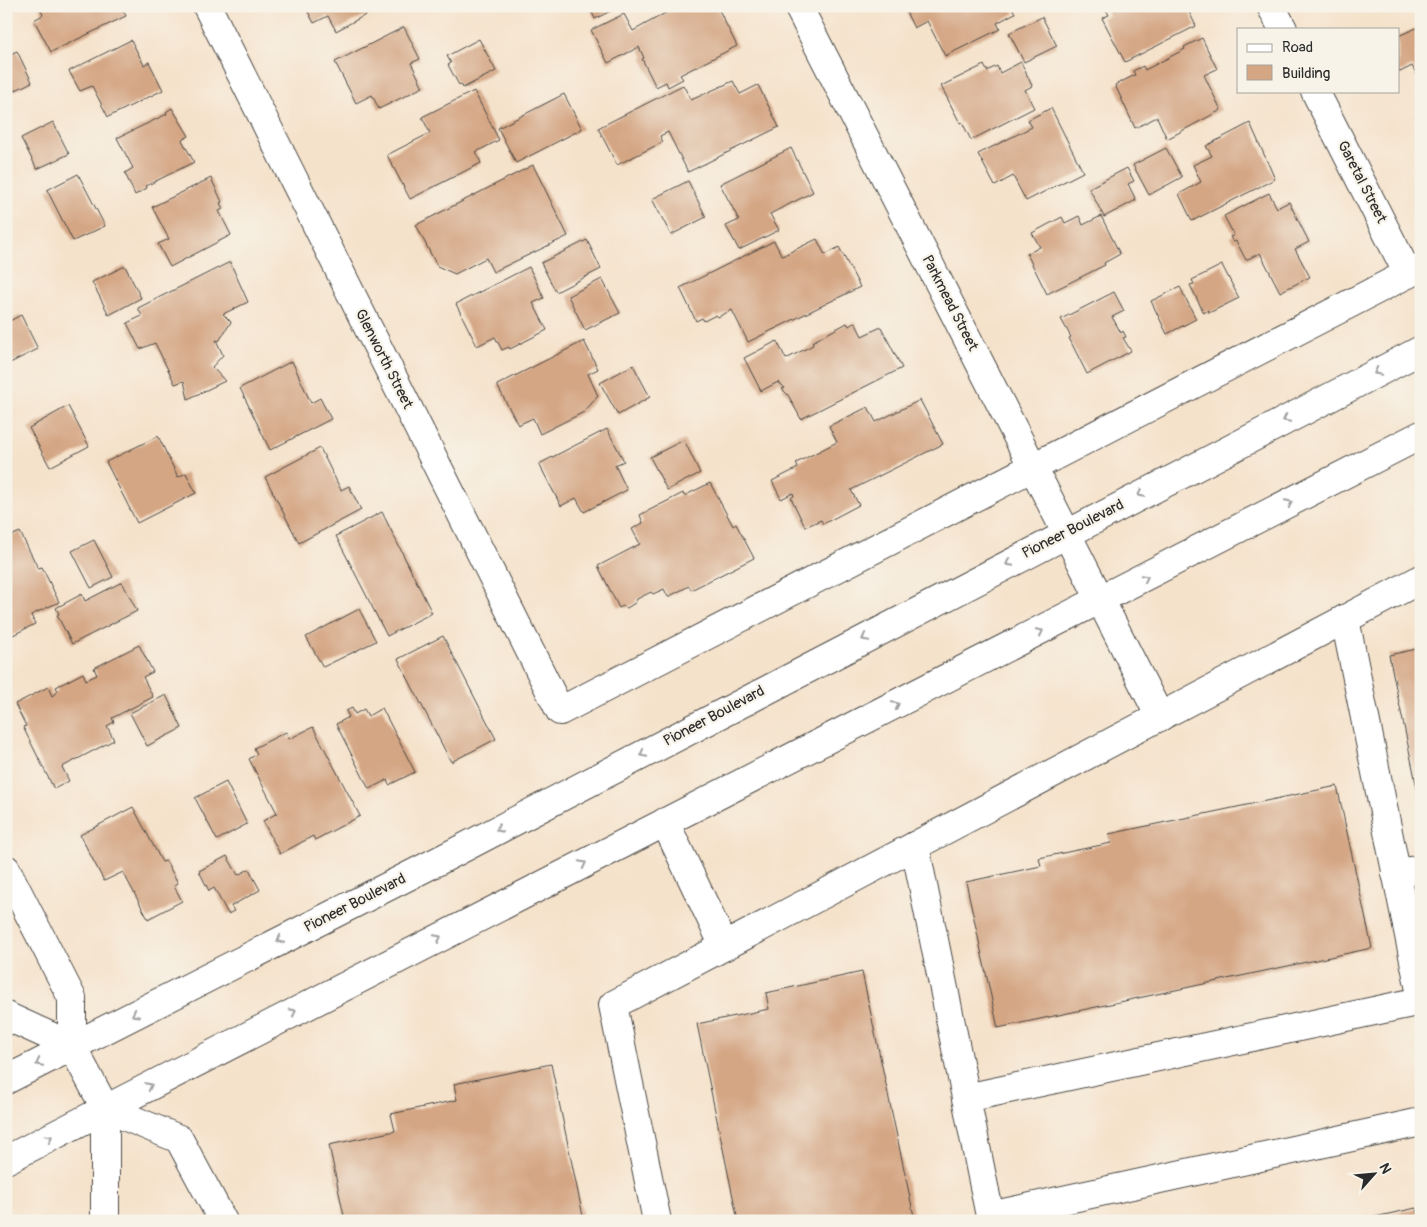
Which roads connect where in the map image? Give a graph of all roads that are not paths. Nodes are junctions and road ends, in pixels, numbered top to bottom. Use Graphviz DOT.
graph roads {
  1 [pos="208,6"];
  2 [pos="798,6"];
  3 [pos="1272,6"];
  4 [pos="1283,28"];
  5 [pos="1316,92"];
  6 [pos="1414,270"];
  7 [pos="1421,350"];
  8 [pos="1421,435"];
  9 [pos="1034,467"];
  10 [pos="1068,532"];
  11 [pos="1421,579"];
  12 [pos="1101,601"];
  13 [pos="1345,619"];
  14 [pos="1160,717"];
  15 [pos="665,822"];
  16 [pos="915,846"];
  17 [pos="6,869"];
  18 [pos="1408,872"];
  19 [pos="724,946"];
  20 [pos="1421,995"];
  21 [pos="1421,1001"];
  22 [pos="6,1016"];
  23 [pos="72,1046"];
  24 [pos="6,1080"];
  25 [pos="966,1098"];
  26 [pos="105,1108"];
  27 [pos="1421,1122"];
  28 [pos="6,1160"];
  29 [pos="990,1219"];
  30 [pos="105,1221"];
  31 [pos="223,1221"];
  32 [pos="657,1221"];
  1 -- 9 [label="main road, Glenworth Street"];
  2 -- 9 [label="main road, Parkmead Street"];
  3 -- 4 [label="main road"];
  5 -- 6 [label="main road, Garetal Street"];
  6 -- 9 [label="main road"];
  7 -- 10 [label="main road, Pioneer Boulevard, one-way"];
  12 -- 8 [label="main road, one-way"];
  9 -- 10 [label="main road, Parkmead Street"];
  10 -- 12 [label="main road, Parkmead Street"];
  10 -- 23 [label="main road, Pioneer Boulevard, one-way"];
  11 -- 13 [label="main road"];
  12 -- 14 [label="main road, Parkmead Street"];
  15 -- 12 [label="main road, one-way"];
  13 -- 14 [label="main road"];
  13 -- 18 [label="main road"];
  14 -- 16 [label="main road"];
  15 -- 19 [label="main road"];
  26 -- 15 [label="main road, one-way"];
  16 -- 19 [label="main road"];
  16 -- 25 [label="main road"];
  17 -- 23 [label="main road"];
  18 -- 20 [label="main road"];
  19 -- 32 [label="main road"];
  21 -- 25 [label="main road"];
  22 -- 23 [label="main road"];
  23 -- 24 [label="main road, Pioneer Boulevard, one-way"];
  23 -- 26 [label="main road"];
  25 -- 29 [label="main road"];
  28 -- 26 [label="main road, one-way"];
  26 -- 30 [label="main road"];
  26 -- 31 [label="main road"];
  27 -- 29 [label="main road"];
}
